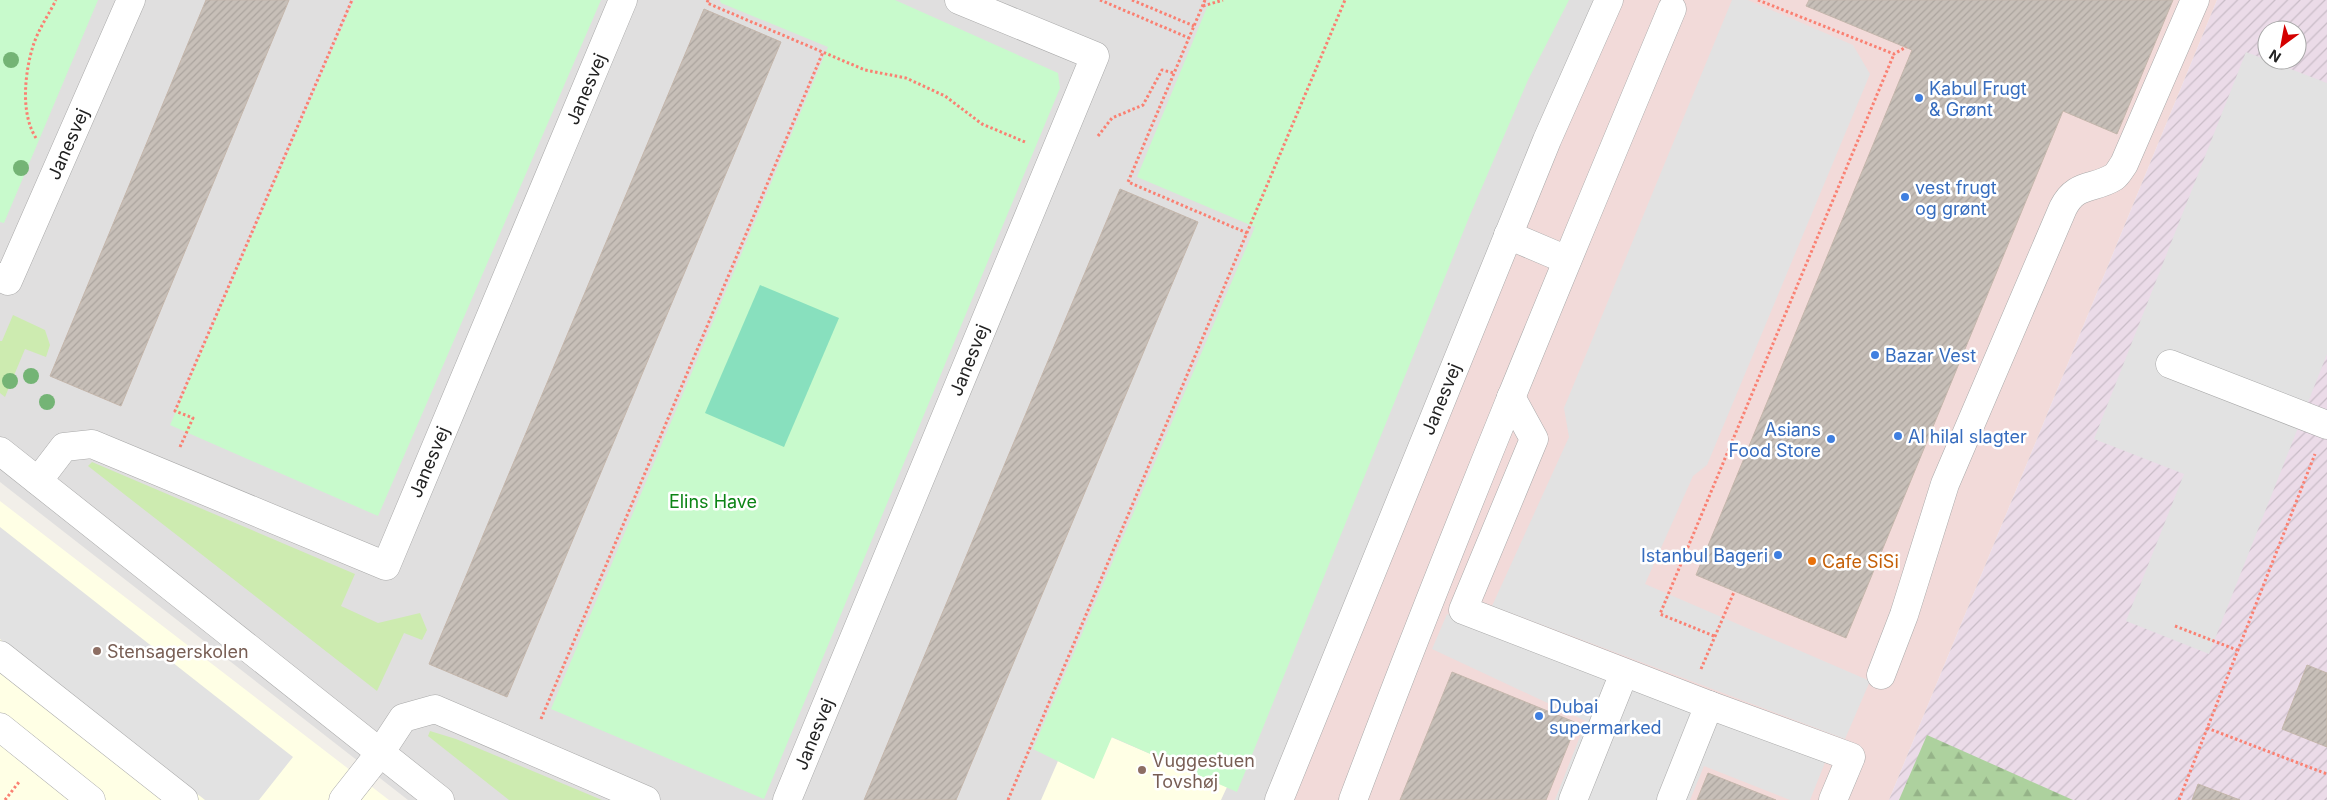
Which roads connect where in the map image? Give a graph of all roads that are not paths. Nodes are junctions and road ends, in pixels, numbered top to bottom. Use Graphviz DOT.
graph roads {
  1 [pos="131,0"];
  2 [pos="623,0"];
  3 [pos="959,0"];
  4 [pos="1609,0"];
  5 [pos="2195,0"];
  6 [pos="1672,9"];
  7 [pos="1508,235"];
  8 [pos="1568,260"];
  9 [pos="0,277"];
  10 [pos="2170,364"];
  11 [pos="1511,397"];
  12 [pos="2327,425"];
  13 [pos="0,451"];
  14 [pos="38,481"];
  15 [pos="0,655"];
  16 [pos="1624,673"];
  17 [pos="1881,675"];
  18 [pos="1699,702"];
  19 [pos="0,727"];
  20 [pos="380,753"];
  21 [pos="91,800"];
  22 [pos="184,800"];
  23 [pos="343,800"];
  24 [pos="440,800"];
  25 [pos="646,800"];
  26 [pos="787,800"];
  27 [pos="1279,800"];
  28 [pos="1354,800"];
  29 [pos="1573,800"];
  30 [pos="1671,800"];
  31 [pos="1833,800"];
  1 -- 9 [label="street, Janesvej"];
  2 -- 14 [label="street, Janesvej"];
  3 -- 26 [label="street, Janesvej"];
  4 -- 7 [label="street, Janesvej"];
  5 -- 17 [label="street"];
  6 -- 8 [label="street"];
  7 -- 8 [label="street"];
  7 -- 27 [label="street, Janesvej"];
  8 -- 11 [label="street"];
  10 -- 12 [label="street"];
  11 -- 16 [label="street"];
  11 -- 28 [label="street"];
  13 -- 14 [label="street"];
  14 -- 20 [label="street"];
  15 -- 22 [label="street"];
  16 -- 18 [label="street"];
  16 -- 29 [label="street"];
  18 -- 30 [label="street"];
  18 -- 31 [label="street"];
  19 -- 21 [label="street"];
  20 -- 23 [label="street"];
  20 -- 24 [label="street"];
  20 -- 25 [label="street"];
}
